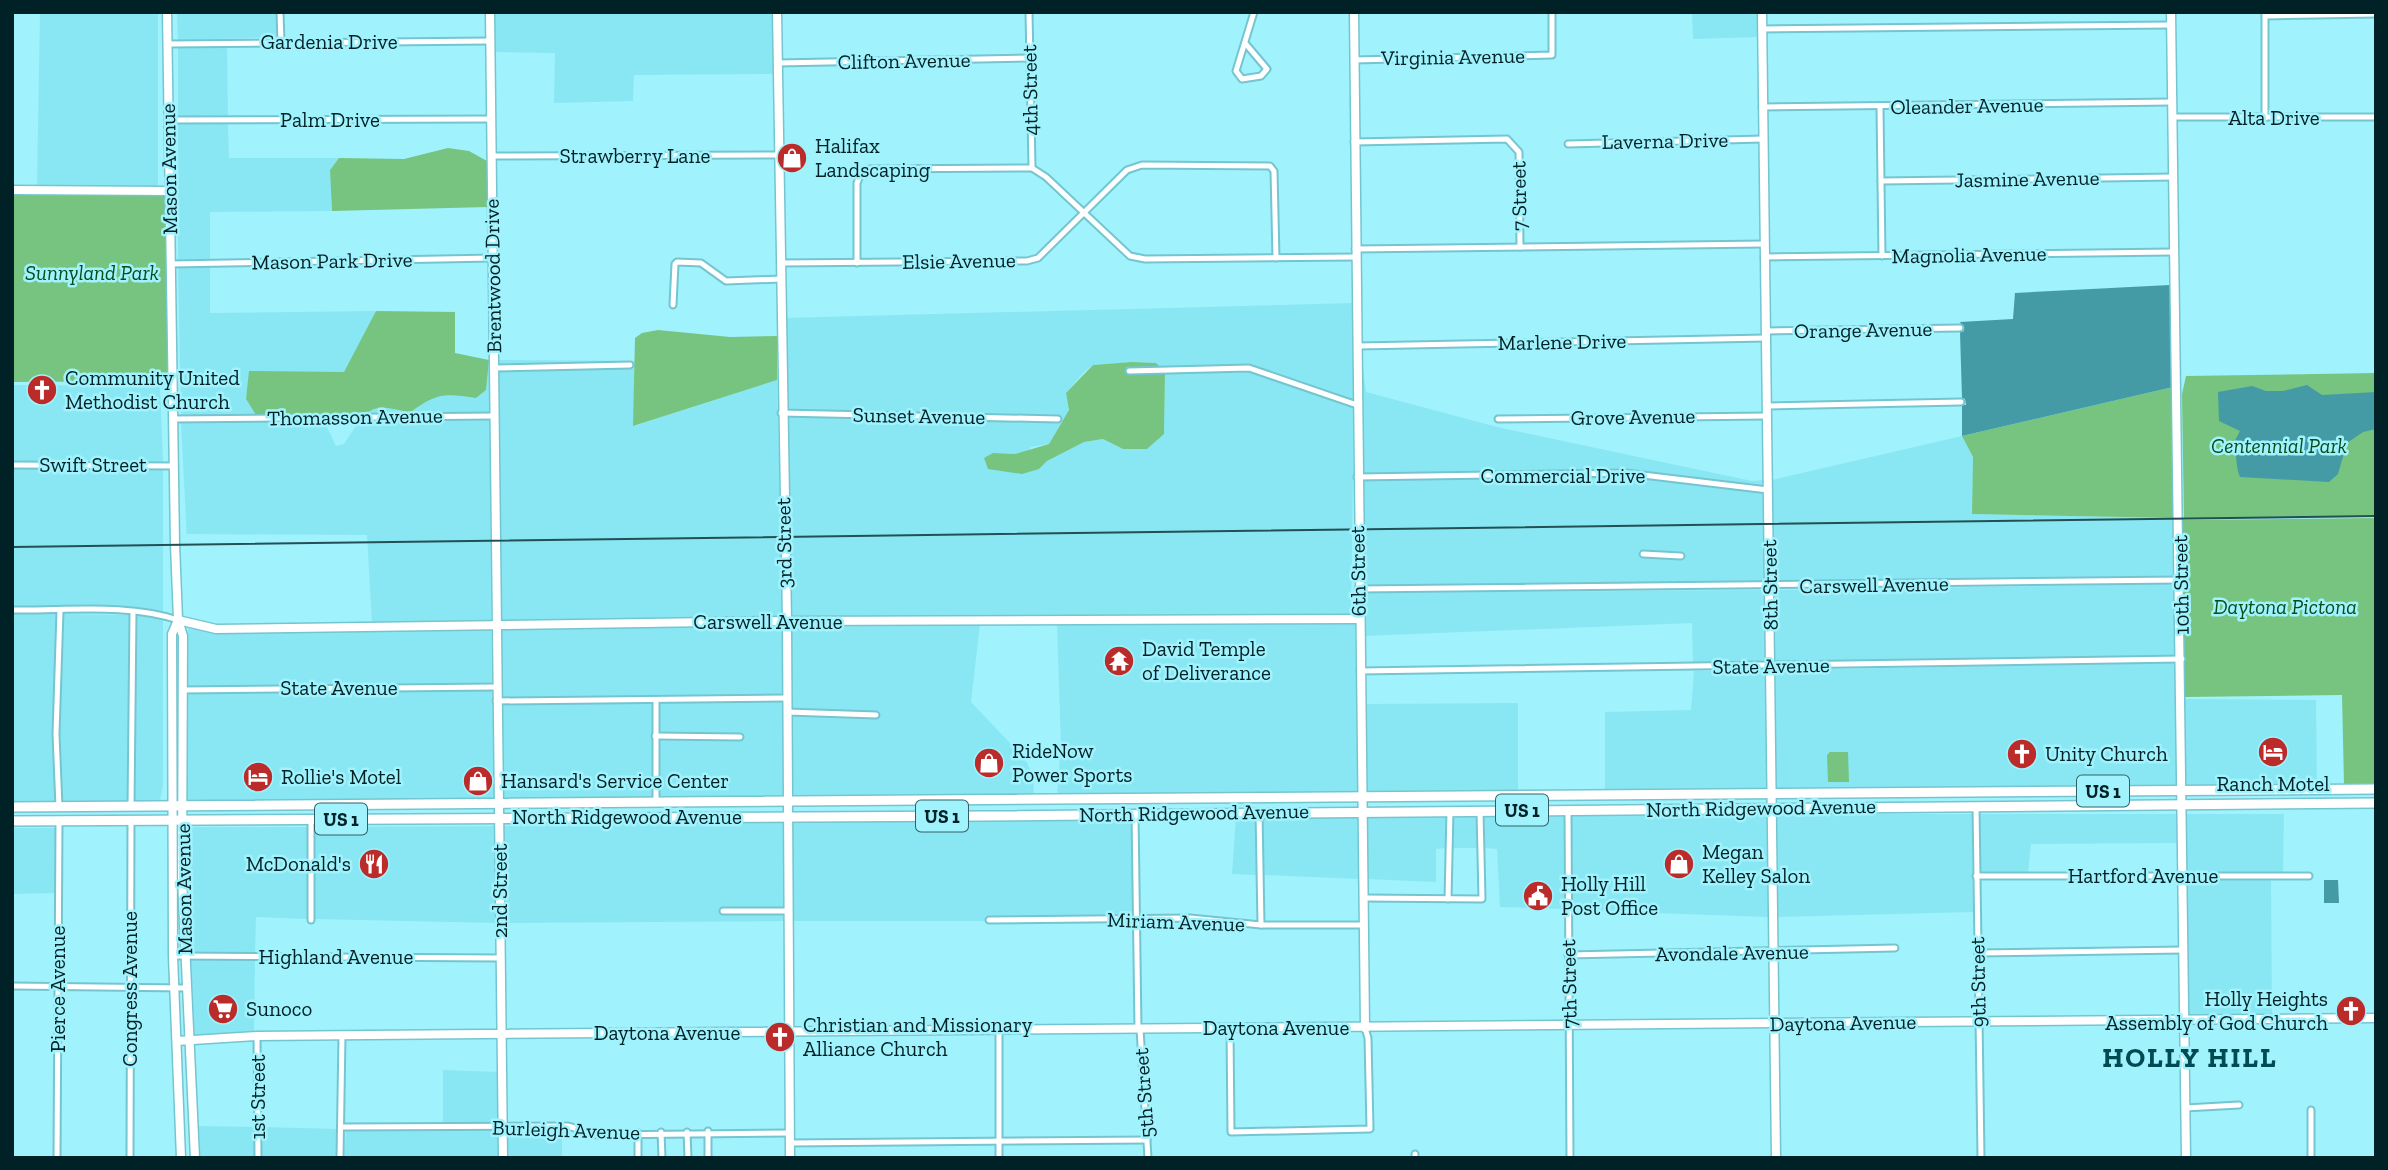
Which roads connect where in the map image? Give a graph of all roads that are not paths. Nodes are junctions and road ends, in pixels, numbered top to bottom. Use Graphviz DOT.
graph roads {
  1 [pos="167,12"];
  2 [pos="280,12"];
  3 [pos="490,12"];
  4 [pos="777,12"];
  5 [pos="1029,12"];
  6 [pos="1254,12"];
  7 [pos="1354,12"];
  8 [pos="1552,12"];
  9 [pos="1762,12"];
  10 [pos="2171,12"];
  11 [pos="2265,14"];
  12 [pos="2376,14"];
  13 [pos="2171,24"];
  14 [pos="1762,29"];
  15 [pos="490,41"];
  16 [pos="281,42"];
  17 [pos="1245,43"];
  18 [pos="168,44"];
  19 [pos="1030,58"];
  20 [pos="1354,60"];
  21 [pos="778,63"];
  22 [pos="2172,102"];
  23 [pos="1762,107"];
  24 [pos="1880,108"];
  25 [pos="2172,117"];
  26 [pos="2376,117"];
  27 [pos="2266,118"];
  28 [pos="169,120"];
  29 [pos="491,120"];
  30 [pos="1762,139"];
  31 [pos="1354,142"];
  32 [pos="1568,144"];
  33 [pos="780,155"];
  34 [pos="491,156"];
  35 [pos="1032,168"];
  36 [pos="2173,177"];
  37 [pos="1881,181"];
  38 [pos="12,190"];
  39 [pos="170,191"];
  40 [pos="1084,214"];
  41 [pos="1764,244"];
  42 [pos="1520,247"];
  43 [pos="2173,252"];
  44 [pos="1355,253"];
  45 [pos="1882,256"];
  46 [pos="1764,257"];
  47 [pos="493,258"];
  48 [pos="1276,258"];
  49 [pos="781,263"];
  50 [pos="857,263"];
  51 [pos="171,264"];
  52 [pos="781,279"];
  53 [pos="673,305"];
  54 [pos="1960,328"];
  55 [pos="1766,335"];
  56 [pos="1358,346"];
  57 [pos="630,365"];
  58 [pos="494,368"];
  59 [pos="1129,371"];
  60 [pos="1961,402"];
  61 [pos="1357,404"];
  62 [pos="1767,411"];
  63 [pos="781,413"];
  64 [pos="494,416"];
  65 [pos="173,419"];
  66 [pos="1058,419"];
  67 [pos="1498,419"];
  68 [pos="12,465"];
  69 [pos="174,466"];
  70 [pos="1357,477"];
  71 [pos="1768,490"];
  72 [pos="495,540"];
  73 [pos="1643,554"];
  74 [pos="1681,556"];
  75 [pos="2180,580"];
  76 [pos="1771,587"];
  77 [pos="1358,589"];
  78 [pos="12,610"];
  79 [pos="60,611"];
  80 [pos="133,612"];
  81 [pos="178,620"];
  82 [pos="1359,620"];
  83 [pos="787,621"];
  84 [pos="495,626"];
  85 [pos="2182,659"];
  86 [pos="1771,666"];
  87 [pos="1360,671"];
  88 [pos="496,687"];
  89 [pos="183,690"];
  90 [pos="786,698"];
  91 [pos="656,700"];
  92 [pos="496,701"];
  93 [pos="787,712"];
  94 [pos="876,715"];
  95 [pos="655,736"];
  96 [pos="740,737"];
  97 [pos="2376,789"];
  98 [pos="2181,790"];
  99 [pos="1975,792"];
  100 [pos="1996,792"];
  101 [pos="1772,794"];
  102 [pos="1589,796"];
  103 [pos="1362,798"];
  104 [pos="1157,799"];
  105 [pos="1134,800"];
  106 [pos="788,802"];
  107 [pos="656,803"];
  108 [pos="2376,803"];
  109 [pos="2182,804"];
  110 [pos="500,805"];
  111 [pos="1957,806"];
  112 [pos="1976,806"];
  113 [pos="12,807"];
  114 [pos="59,807"];
  115 [pos="131,807"];
  116 [pos="178,807"];
  117 [pos="1772,808"];
  118 [pos="1480,810"];
  119 [pos="1568,810"];
  120 [pos="1363,811"];
  121 [pos="1450,811"];
  122 [pos="1259,812"];
  123 [pos="1117,813"];
  124 [pos="1135,813"];
  125 [pos="788,816"];
  126 [pos="500,818"];
  127 [pos="311,819"];
  128 [pos="131,820"];
  129 [pos="12,821"];
  130 [pos="59,821"];
  131 [pos="177,821"];
  132 [pos="2183,875"];
  133 [pos="1976,876"];
  134 [pos="2309,876"];
  135 [pos="1363,898"];
  136 [pos="1448,899"];
  137 [pos="723,911"];
  138 [pos="788,911"];
  139 [pos="1137,918"];
  140 [pos="311,920"];
  141 [pos="989,920"];
  142 [pos="1261,925"];
  143 [pos="1363,925"];
  144 [pos="1895,948"];
  145 [pos="2183,950"];
  146 [pos="1773,953"];
  147 [pos="1978,953"];
  148 [pos="1568,954"];
  149 [pos="173,957"];
  150 [pos="185,957"];
  151 [pos="500,958"];
  152 [pos="12,986"];
  153 [pos="58,986"];
  154 [pos="131,986"];
  155 [pos="174,988"];
  156 [pos="187,988"];
  157 [pos="2376,1018"];
  158 [pos="2183,1020"];
  159 [pos="1978,1021"];
  160 [pos="1775,1024"];
  161 [pos="1570,1026"];
  162 [pos="1365,1028"];
  163 [pos="1139,1029"];
  164 [pos="1230,1029"];
  165 [pos="999,1031"];
  166 [pos="789,1032"];
  167 [pos="501,1034"];
  168 [pos="257,1036"];
  169 [pos="342,1036"];
  170 [pos="190,1040"];
  171 [pos="177,1041"];
  172 [pos="2239,1105"];
  173 [pos="2185,1108"];
  174 [pos="2311,1110"];
  175 [pos="342,1127"];
  176 [pos="503,1127"];
  177 [pos="708,1131"];
  178 [pos="661,1132"];
  179 [pos="687,1132"];
  180 [pos="638,1133"];
  181 [pos="790,1133"];
  182 [pos="1147,1140"];
  183 [pos="999,1141"];
  184 [pos="790,1143"];
  185 [pos="57,1158"];
  186 [pos="130,1158"];
  187 [pos="181,1158"];
  188 [pos="195,1158"];
  189 [pos="258,1158"];
  190 [pos="340,1158"];
  191 [pos="503,1158"];
  192 [pos="638,1158"];
  193 [pos="662,1158"];
  194 [pos="688,1158"];
  195 [pos="708,1158"];
  196 [pos="790,1158"];
  197 [pos="999,1158"];
  198 [pos="1149,1158"];
  199 [pos="1570,1158"];
  200 [pos="1776,1158"];
  201 [pos="1981,1158"];
  202 [pos="2186,1158"];
  203 [pos="2311,1158"];
  1 -- 18 [label="street, Mason Avenue"];
  2 -- 16 [label="street"];
  3 -- 15 [label="street, Brentwood Drive"];
  4 -- 21 [label="street, 3rd Street"];
  5 -- 19 [label="street, 4th Street"];
  6 -- 17 [label="street"];
  7 -- 20 [label="street, 6th Street"];
  8 -- 20 [label="street, Virginia Avenue"];
  9 -- 14 [label="street, 8th Street"];
  10 -- 13 [label="street, 10th Street"];
  11 -- 12 [label="street"];
  11 -- 27 [label="street"];
  13 -- 14 [label="street"];
  13 -- 22 [label="street, 10th Street"];
  14 -- 23 [label="street, 8th Street"];
  15 -- 16 [label="street, Gardenia Drive"];
  15 -- 29 [label="street, Brentwood Drive"];
  16 -- 18 [label="street, Gardenia Drive"];
  17 -- 17 [label="street"];
  18 -- 28 [label="street, Mason Avenue"];
  19 -- 21 [label="street, Clifton Avenue"];
  19 -- 35 [label="street, 4th Street"];
  20 -- 31 [label="street, 6th Street"];
  21 -- 33 [label="street, 3rd Street"];
  22 -- 24 [label="street, Oleander Avenue"];
  22 -- 25 [label="street, 10th Street"];
  23 -- 24 [label="street, Oleander Avenue"];
  23 -- 30 [label="street, 8th Street"];
  24 -- 37 [label="street"];
  25 -- 27 [label="street, Alta Drive"];
  25 -- 36 [label="street, 10th Street"];
  26 -- 27 [label="street, Alta Drive"];
  28 -- 29 [label="street, Palm Drive"];
  28 -- 39 [label="street, Mason Avenue"];
  29 -- 34 [label="street, Brentwood Drive"];
  30 -- 32 [label="street, Laverna Drive"];
  30 -- 41 [label="street, 8th Street"];
  31 -- 42 [label="street, 7 Street"];
  31 -- 44 [label="street, 6th Street"];
  33 -- 34 [label="street, Strawberry Lane"];
  33 -- 49 [label="street, 3rd Street"];
  34 -- 47 [label="street, Brentwood Drive"];
  35 -- 40 [label="street"];
  35 -- 50 [label="street"];
  36 -- 37 [label="street, Jasmine Avenue"];
  36 -- 43 [label="street, 10th Street"];
  37 -- 45 [label="street"];
  38 -- 39 [label="street"];
  39 -- 51 [label="street, Mason Avenue"];
  40 -- 48 [label="street"];
  40 -- 48 [label="street, Elsie Avenue"];
  40 -- 50 [label="street, Elsie Avenue"];
  41 -- 42 [label="street"];
  41 -- 46 [label="street, 8th Street"];
  42 -- 44 [label="street"];
  43 -- 45 [label="street, Magnolia Avenue"];
  43 -- 75 [label="street, 10th Street"];
  44 -- 48 [label="street"];
  44 -- 56 [label="street, 6th Street"];
  45 -- 46 [label="street, Magnolia Avenue"];
  46 -- 55 [label="street, 8th Street"];
  47 -- 51 [label="street, Mason Park Drive"];
  47 -- 58 [label="street, Brentwood Drive"];
  49 -- 50 [label="street, Elsie Avenue"];
  49 -- 52 [label="street, 3rd Street"];
  51 -- 65 [label="street, Mason Avenue"];
  52 -- 53 [label="street"];
  52 -- 63 [label="street, 3rd Street"];
  54 -- 55 [label="street, Orange Avenue"];
  55 -- 56 [label="street, Marlene Drive"];
  55 -- 62 [label="street, 8th Street"];
  56 -- 61 [label="street, 6th Street"];
  57 -- 58 [label="street"];
  58 -- 64 [label="street, Brentwood Drive"];
  59 -- 61 [label="street"];
  60 -- 62 [label="street, Grove Avenue"];
  61 -- 70 [label="street, 6th Street"];
  62 -- 67 [label="street, Grove Avenue"];
  62 -- 71 [label="street, 8th Street"];
  63 -- 66 [label="street, Sunset Avenue"];
  63 -- 83 [label="street, 3rd Street"];
  64 -- 65 [label="street, Thomasson Avenue"];
  64 -- 72 [label="street, Brentwood Drive"];
  65 -- 69 [label="street, Mason Avenue"];
  68 -- 69 [label="street, Swift Street"];
  69 -- 81 [label="street, Mason Avenue"];
  70 -- 71 [label="street, Commercial Drive"];
  70 -- 77 [label="street, 6th Street"];
  71 -- 76 [label="street, 8th Street"];
  72 -- 84 [label="street, 2nd Street"];
  73 -- 74 [label="street"];
  75 -- 76 [label="street, Carswell Avenue"];
  75 -- 85 [label="street, 10th Street"];
  76 -- 77 [label="street, Carswell Avenue"];
  76 -- 86 [label="street, 8th Street"];
  77 -- 82 [label="street, 6th Street"];
  78 -- 79 [label="street"];
  79 -- 80 [label="street"];
  79 -- 114 [label="street"];
  80 -- 81 [label="street"];
  80 -- 115 [label="street"];
  81 -- 84 [label="street, Carswell Avenue"];
  81 -- 89 [label="street, Mason Avenue"];
  81 -- 116 [label="street, Mason Avenue"];
  82 -- 83 [label="street, Carswell Avenue"];
  82 -- 87 [label="street, 6th Street"];
  83 -- 84 [label="street, Carswell Avenue"];
  83 -- 90 [label="street, 3rd Street"];
  84 -- 88 [label="street, 2nd Street"];
  85 -- 86 [label="street, State Avenue"];
  85 -- 98 [label="street, 10th Street"];
  86 -- 87 [label="street, State Avenue"];
  86 -- 101 [label="street, 8th Street"];
  87 -- 103 [label="street, 6th Street"];
  88 -- 89 [label="street, State Avenue"];
  88 -- 92 [label="street, 2nd Street"];
  89 -- 116 [label="street, Mason Avenue"];
  90 -- 91 [label="street"];
  90 -- 93 [label="street, 3rd Street"];
  91 -- 92 [label="street"];
  91 -- 95 [label="street"];
  92 -- 110 [label="street, 2nd Street"];
  93 -- 94 [label="street"];
  93 -- 106 [label="street, 3rd Street"];
  95 -- 96 [label="street"];
  95 -- 107 [label="street"];
  97 -- 98 [label="main road, North Ridgewood Avenue / US 1"];
  98 -- 100 [label="main road, North Ridgewood Avenue / US 1"];
  98 -- 109 [label="street, 10th Street"];
  99 -- 100 [label="main road, North Ridgewood Avenue / US 1"];
  99 -- 101 [label="main road, North Ridgewood Avenue / US 1"];
  99 -- 111 [label="main road"];
  100 -- 112 [label="main road"];
  101 -- 102 [label="main road, North Ridgewood Avenue / US 1"];
  101 -- 117 [label="street, 8th Street"];
  102 -- 103 [label="main road, North Ridgewood Avenue / US 1"];
  102 -- 119 [label="main road"];
  103 -- 104 [label="main road, North Ridgewood Avenue / US 1"];
  103 -- 120 [label="street, 6th Street"];
  104 -- 105 [label="main road, North Ridgewood Avenue / US 1"];
  104 -- 124 [label="main road"];
  105 -- 106 [label="main road, North Ridgewood Avenue / US 1"];
  105 -- 123 [label="main road"];
  106 -- 107 [label="main road, North Ridgewood Avenue / US 1"];
  106 -- 125 [label="street, 3rd Street"];
  107 -- 110 [label="main road, North Ridgewood Avenue / US 1"];
  108 -- 109 [label="main road, North Ridgewood Avenue / US 1"];
  109 -- 112 [label="main road, North Ridgewood Avenue / US 1"];
  109 -- 132 [label="street, 10th Street"];
  110 -- 116 [label="main road, North Ridgewood Avenue / US 1"];
  110 -- 126 [label="street, 2nd Street"];
  111 -- 112 [label="main road, North Ridgewood Avenue / US 1"];
  111 -- 117 [label="main road, North Ridgewood Avenue / US 1"];
  112 -- 133 [label="street, 9th Street"];
  113 -- 114 [label="main road, North Ridgewood Avenue / US 1"];
  114 -- 115 [label="main road, North Ridgewood Avenue / US 1"];
  115 -- 116 [label="main road, North Ridgewood Avenue / US 1"];
  116 -- 131 [label="street, Mason Avenue"];
  117 -- 119 [label="main road, North Ridgewood Avenue / US 1"];
  117 -- 146 [label="street, 8th Street"];
  118 -- 119 [label="main road, North Ridgewood Avenue / US 1"];
  118 -- 121 [label="main road, North Ridgewood Avenue / US 1"];
  118 -- 136 [label="street"];
  119 -- 148 [label="street, 7th Street"];
  120 -- 121 [label="main road, North Ridgewood Avenue / US 1"];
  120 -- 122 [label="main road, North Ridgewood Avenue / US 1"];
  120 -- 135 [label="street, 6th Street"];
  121 -- 136 [label="street"];
  122 -- 124 [label="main road, North Ridgewood Avenue / US 1"];
  122 -- 142 [label="street"];
  123 -- 124 [label="main road, North Ridgewood Avenue / US 1"];
  123 -- 125 [label="main road, North Ridgewood Avenue / US 1"];
  124 -- 139 [label="street, 5th Street"];
  125 -- 126 [label="main road, North Ridgewood Avenue / US 1"];
  125 -- 138 [label="street, 3rd Street"];
  126 -- 127 [label="main road, North Ridgewood Avenue / US 1"];
  126 -- 151 [label="street, 2nd Street"];
  127 -- 131 [label="main road, North Ridgewood Avenue / US 1"];
  127 -- 140 [label="street"];
  128 -- 130 [label="main road, North Ridgewood Avenue / US 1"];
  128 -- 131 [label="main road, North Ridgewood Avenue / US 1"];
  128 -- 154 [label="street, Congress Avenue"];
  129 -- 130 [label="main road, North Ridgewood Avenue / US 1"];
  130 -- 153 [label="street, Pierce Avenue"];
  131 -- 149 [label="street, Mason Avenue"];
  131 -- 150 [label="street, Mason Avenue"];
  132 -- 133 [label="street, Hartford Avenue"];
  132 -- 134 [label="street, Hartford Avenue"];
  132 -- 145 [label="street, 10th Street"];
  133 -- 147 [label="street, 9th Street"];
  135 -- 136 [label="street"];
  135 -- 143 [label="street, 6th Street"];
  137 -- 138 [label="street"];
  138 -- 166 [label="street, 3rd Street"];
  139 -- 141 [label="street, Miriam Avenue"];
  139 -- 142 [label="street, Miriam Avenue"];
  139 -- 163 [label="street, 5th Street"];
  142 -- 143 [label="street, Miriam Avenue"];
  143 -- 162 [label="street, 6th Street"];
  144 -- 146 [label="street, Avondale Avenue"];
  145 -- 147 [label="street"];
  145 -- 158 [label="street, 10th Street"];
  146 -- 148 [label="street, Avondale Avenue"];
  146 -- 160 [label="street, 8th Street"];
  147 -- 159 [label="street, 9th Street"];
  148 -- 161 [label="street, 7th Street"];
  149 -- 150 [label="street, Highland Avenue"];
  149 -- 155 [label="street, Mason Avenue"];
  150 -- 151 [label="street, Highland Avenue"];
  150 -- 156 [label="street, Mason Avenue"];
  151 -- 167 [label="street, 2nd Street"];
  152 -- 153 [label="street"];
  153 -- 154 [label="street"];
  153 -- 185 [label="street, Pierce Avenue"];
  154 -- 155 [label="street"];
  154 -- 186 [label="street, Congress Avenue"];
  155 -- 156 [label="street"];
  155 -- 171 [label="street, Mason Avenue"];
  156 -- 170 [label="street, Mason Avenue"];
  157 -- 158 [label="street, Daytona Avenue"];
  158 -- 159 [label="street, Daytona Avenue"];
  158 -- 173 [label="street, 10th Street"];
  159 -- 160 [label="street, Daytona Avenue"];
  159 -- 201 [label="street, 9th Street"];
  160 -- 161 [label="street, Daytona Avenue"];
  160 -- 200 [label="street, 8th Street"];
  161 -- 162 [label="street, Daytona Avenue"];
  161 -- 199 [label="street, 7th Street"];
  162 -- 164 [label="street, Daytona Avenue"];
  162 -- 164 [label="street, 6th Street"];
  163 -- 164 [label="street, Daytona Avenue"];
  163 -- 165 [label="street, Daytona Avenue"];
  163 -- 182 [label="street, 5th Street"];
  165 -- 166 [label="street, Daytona Avenue"];
  165 -- 183 [label="street"];
  166 -- 167 [label="street, Daytona Avenue"];
  166 -- 181 [label="street, 3rd Street"];
  167 -- 169 [label="street, Daytona Avenue"];
  167 -- 176 [label="street, 2nd Street"];
  168 -- 169 [label="street, Daytona Avenue"];
  168 -- 170 [label="street, Daytona Avenue"];
  168 -- 189 [label="street, 1st Street"];
  169 -- 175 [label="street"];
  170 -- 171 [label="street, Daytona Avenue"];
  170 -- 188 [label="street, Mason Avenue"];
  171 -- 187 [label="street, Mason Avenue"];
  172 -- 173 [label="street"];
  173 -- 202 [label="street, 10th Street"];
  174 -- 203 [label="street"];
  175 -- 176 [label="street, Burleigh Avenue"];
  175 -- 190 [label="street"];
  176 -- 180 [label="street, Burleigh Avenue"];
  176 -- 191 [label="street, 2nd Street"];
  177 -- 179 [label="street, Burleigh Avenue"];
  177 -- 181 [label="street, Burleigh Avenue"];
  177 -- 195 [label="street"];
  178 -- 179 [label="street, Burleigh Avenue"];
  178 -- 180 [label="street, Burleigh Avenue"];
  178 -- 193 [label="street"];
  179 -- 194 [label="street"];
  180 -- 192 [label="street"];
  181 -- 184 [label="street, 3rd Street"];
  182 -- 183 [label="street"];
  182 -- 198 [label="street, 5th Street"];
  183 -- 184 [label="street"];
  183 -- 197 [label="street"];
  184 -- 196 [label="street, 3rd Street"];
}
